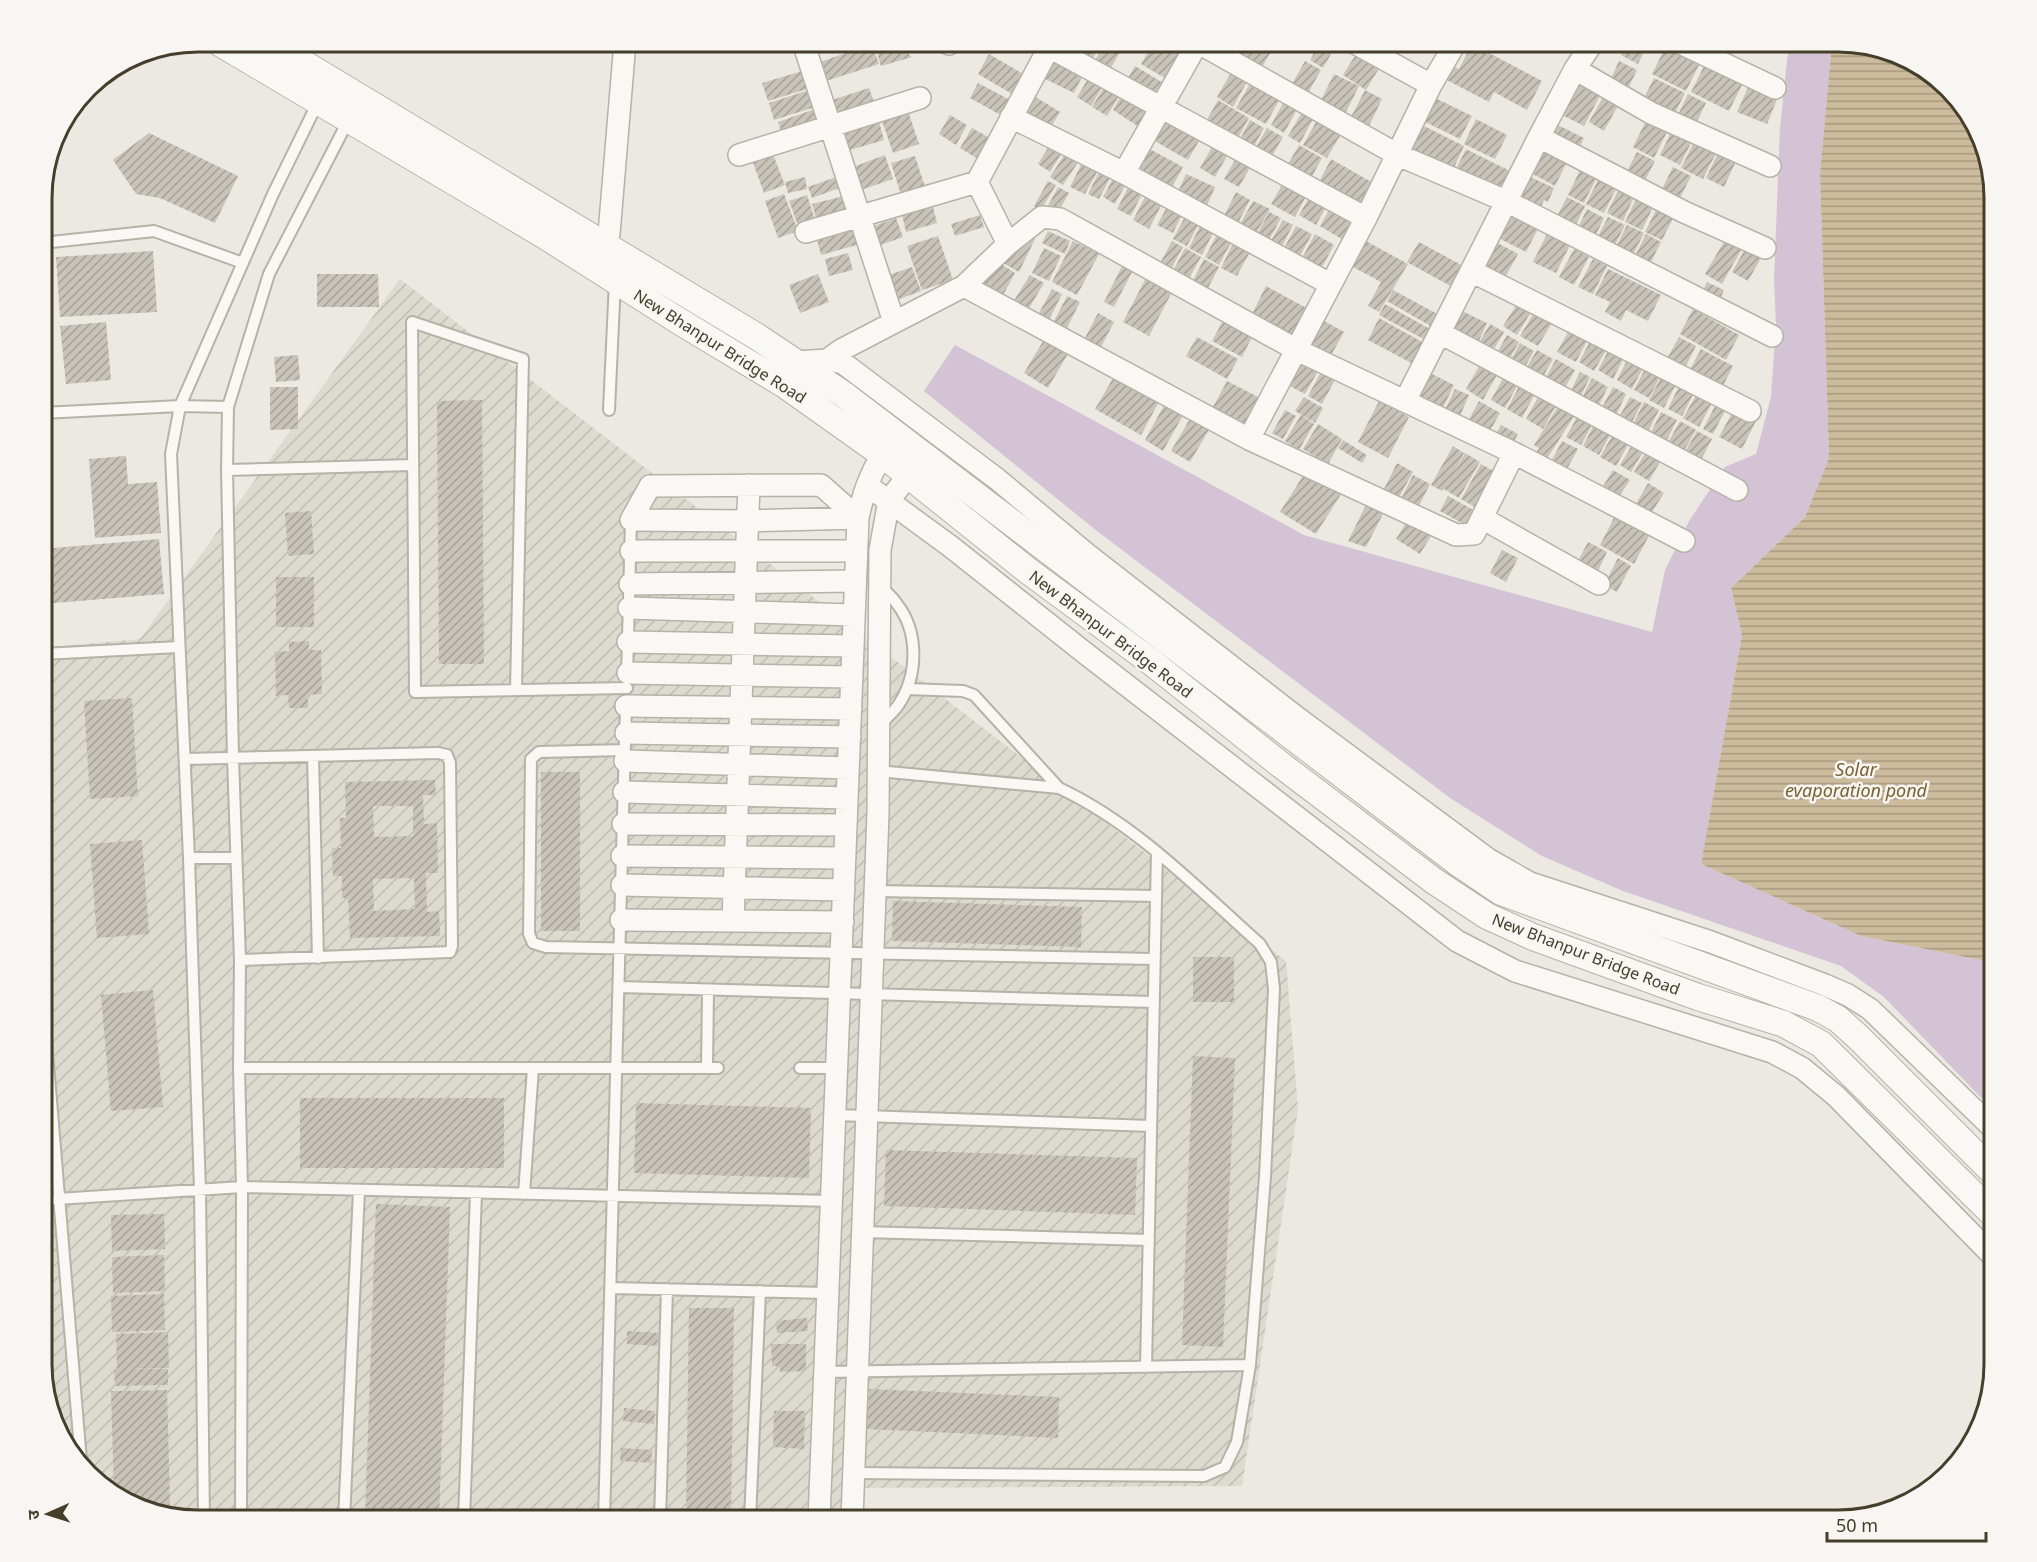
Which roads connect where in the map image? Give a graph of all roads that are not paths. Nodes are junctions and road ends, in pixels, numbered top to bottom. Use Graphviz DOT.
graph roads {
  1 [pos="235,52"];
  2 [pos="284,52"];
  3 [pos="623,52"];
  4 [pos="812,52"];
  5 [pos="1047,52"];
  6 [pos="1065,52"];
  7 [pos="1191,52"];
  8 [pos="1215,52"];
  9 [pos="1371,52"];
  10 [pos="1450,52"];
  11 [pos="1586,52"];
  12 [pos="1699,52"];
  13 [pos="1575,69"];
  14 [pos="330,80"];
  15 [pos="1431,85"];
  16 [pos="1775,88"];
  17 [pos="920,98"];
  18 [pos="318,102"];
  19 [pos="1161,106"];
  20 [pos="355,109"];
  21 [pos="1011,117"];
  22 [pos="829,126"];
  23 [pos="1539,137"];
  24 [pos="740,155"];
  25 [pos="1398,155"];
  26 [pos="1770,166"];
  27 [pos="1124,173"];
  28 [pos="977,182"];
  29 [pos="1506,201"];
  30 [pos="860,216"];
  31 [pos="1366,218"];
  32 [pos="807,232"];
  33 [pos="53,242"];
  34 [pos="1008,244"];
  35 [pos="603,245"];
  36 [pos="1765,248"];
  37 [pos="243,263"];
  38 [pos="1471,271"];
  39 [pos="615,279"];
  40 [pos="1330,284"];
  41 [pos="964,286"];
  42 [pos="894,322"];
  43 [pos="1440,333"];
  44 [pos="1772,336"];
  45 [pos="1297,350"];
  46 [pos="827,360"];
  47 [pos="796,362"];
  48 [pos="1405,400"];
  49 [pos="180,406"];
  50 [pos="228,407"];
  51 [pos="609,410"];
  52 [pos="1750,411"];
  53 [pos="53,412"];
  54 [pos="910,414"];
  55 [pos="936,432"];
  56 [pos="1249,439"];
  57 [pos="889,444"];
  58 [pos="1514,453"];
  59 [pos="921,454"];
  60 [pos="413,465"];
  61 [pos="227,470"];
  62 [pos="908,476"];
  63 [pos="749,485"];
  64 [pos="868,486"];
  65 [pos="1737,490"];
  66 [pos="889,500"];
  67 [pos="858,518"];
  68 [pos="1482,518"];
  69 [pos="631,520"];
  70 [pos="747,521"];
  71 [pos="1684,541"];
  72 [pos="631,551"];
  73 [pos="747,551"];
  74 [pos="856,551"];
  75 [pos="855,581"];
  76 [pos="746,582"];
  77 [pos="630,584"];
  78 [pos="880,585"];
  79 [pos="1599,585"];
  80 [pos="629,608"];
  81 [pos="744,612"];
  82 [pos="854,615"];
  83 [pos="628,642"];
  84 [pos="743,643"];
  85 [pos="853,645"];
  86 [pos="179,648"];
  87 [pos="53,654"];
  88 [pos="742,675"];
  89 [pos="852,677"];
  90 [pos="627,689"];
  91 [pos="906,689"];
  92 [pos="516,690"];
  93 [pos="741,707"];
  94 [pos="851,709"];
  95 [pos="879,725"];
  96 [pos="740,735"];
  97 [pos="850,737"];
  98 [pos="625,748"];
  99 [pos="313,756"];
  100 [pos="233,758"];
  101 [pos="185,759"];
  102 [pos="738,764"];
  103 [pos="848,768"];
  104 [pos="878,771"];
  105 [pos="1059,788"];
  106 [pos="624,792"];
  107 [pos="737,795"];
  108 [pos="847,798"];
  109 [pos="623,824"];
  110 [pos="736,825"];
  111 [pos="846,825"];
  112 [pos="1157,852"];
  113 [pos="622,856"];
  114 [pos="735,857"];
  115 [pos="189,858"];
  116 [pos="236,858"];
  117 [pos="845,858"];
  118 [pos="622,885"];
  119 [pos="734,887"];
  120 [pos="844,890"];
  121 [pos="875,891"];
  122 [pos="1156,896"];
  123 [pos="621,920"];
  124 [pos="733,921"];
  125 [pos="843,922"];
  126 [pos="620,948"];
  127 [pos="841,952"];
  128 [pos="873,953"];
  129 [pos="318,958"];
  130 [pos="1155,959"];
  131 [pos="240,960"];
  132 [pos="619,987"];
  133 [pos="708,990"];
  134 [pos="840,993"];
  135 [pos="871,994"];
  136 [pos="1154,1002"];
  137 [pos="239,1068"];
  138 [pos="533,1068"];
  139 [pos="617,1068"];
  140 [pos="800,1068"];
  141 [pos="837,1068"];
  142 [pos="835,1115"];
  143 [pos="866,1116"];
  144 [pos="1984,1117"];
  145 [pos="53,1118"];
  146 [pos="1151,1126"];
  147 [pos="1984,1163"];
  148 [pos="242,1187"];
  149 [pos="200,1190"];
  150 [pos="359,1190"];
  151 [pos="476,1192"];
  152 [pos="524,1194"];
  153 [pos="613,1196"];
  154 [pos="53,1199"];
  155 [pos="60,1199"];
  156 [pos="831,1201"];
  157 [pos="1984,1205"];
  158 [pos="862,1232"];
  159 [pos="1149,1240"];
  160 [pos="1984,1247"];
  161 [pos="610,1287"];
  162 [pos="667,1289"];
  163 [pos="760,1292"];
  164 [pos="827,1293"];
  165 [pos="1250,1365"];
  166 [pos="1146,1367"];
  167 [pos="824,1372"];
  168 [pos="857,1372"];
  169 [pos="80,1448"];
  170 [pos="854,1473"];
  171 [pos="204,1510"];
  172 [pos="241,1510"];
  173 [pos="344,1510"];
  174 [pos="464,1510"];
  175 [pos="604,1510"];
  176 [pos="660,1510"];
  177 [pos="750,1510"];
  178 [pos="819,1510"];
  179 [pos="852,1510"];
  1 -- 18 [label="street, New Bhanpur Bridge Road"];
  2 -- 14 [label="street, New Bhanpur Bridge Road"];
  3 -- 35 [label="street"];
  4 -- 22 [label="street"];
  5 -- 21 [label="street"];
  6 -- 19 [label="street"];
  7 -- 19 [label="street"];
  8 -- 25 [label="street"];
  9 -- 15 [label="street"];
  10 -- 15 [label="street"];
  11 -- 13 [label="street"];
  12 -- 16 [label="street"];
  13 -- 23 [label="street"];
  13 -- 26 [label="street"];
  14 -- 18 [label="lane"];
  14 -- 20 [label="street, New Bhanpur Bridge Road"];
  15 -- 25 [label="street"];
  17 -- 22 [label="street"];
  18 -- 20 [label="street, New Bhanpur Bridge Road"];
  18 -- 37 [label="lane"];
  19 -- 27 [label="street"];
  19 -- 31 [label="street"];
  20 -- 35 [label="street, New Bhanpur Bridge Road"];
  20 -- 39 [label="street, New Bhanpur Bridge Road"];
  20 -- 50 [label="lane"];
  21 -- 27 [label="street"];
  21 -- 28 [label="street"];
  22 -- 24 [label="street"];
  22 -- 30 [label="street"];
  23 -- 29 [label="street"];
  23 -- 36 [label="street"];
  25 -- 29 [label="street"];
  25 -- 31 [label="street"];
  27 -- 40 [label="street"];
  28 -- 30 [label="street"];
  28 -- 34 [label="street"];
  29 -- 38 [label="street"];
  29 -- 44 [label="street"];
  30 -- 32 [label="street"];
  30 -- 42 [label="street"];
  31 -- 40 [label="street"];
  33 -- 37 [label="lane"];
  34 -- 41 [label="street"];
  34 -- 45 [label="street"];
  35 -- 47 [label="street, New Bhanpur Bridge Road"];
  37 -- 49 [label="lane"];
  38 -- 43 [label="street"];
  38 -- 52 [label="street"];
  39 -- 51 [label="lane"];
  39 -- 57 [label="street, New Bhanpur Bridge Road"];
  40 -- 45 [label="street"];
  41 -- 42 [label="street"];
  41 -- 56 [label="street"];
  42 -- 46 [label="street"];
  43 -- 48 [label="street"];
  43 -- 65 [label="street"];
  45 -- 48 [label="street"];
  45 -- 56 [label="street"];
  46 -- 47 [label="street"];
  46 -- 54 [label="street"];
  47 -- 57 [label="street, New Bhanpur Bridge Road"];
  48 -- 58 [label="street"];
  49 -- 50 [label="lane"];
  49 -- 53 [label="lane"];
  49 -- 86 [label="lane"];
  50 -- 61 [label="lane"];
  54 -- 55 [label="street"];
  54 -- 57 [label="street"];
  55 -- 59 [label="street"];
  55 -- 144 [label="street"];
  56 -- 68 [label="street"];
  57 -- 59 [label="street, New Bhanpur Bridge Road"];
  57 -- 62 [label="street, New Bhanpur Bridge Road"];
  57 -- 64 [label="street"];
  58 -- 68 [label="street"];
  58 -- 71 [label="street"];
  59 -- 62 [label="street"];
  59 -- 147 [label="street, New Bhanpur Bridge Road"];
  60 -- 61 [label="lane"];
  60 -- 92 [label="lane"];
  60 -- 92 [label="lane"];
  61 -- 100 [label="lane"];
  62 -- 66 [label="street"];
  62 -- 157 [label="street, New Bhanpur Bridge Road"];
  63 -- 67 [label="street"];
  63 -- 69 [label="street"];
  63 -- 70 [label="street"];
  64 -- 66 [label="street"];
  64 -- 67 [label="street"];
  66 -- 78 [label="street"];
  66 -- 160 [label="street"];
  67 -- 70 [label="street"];
  67 -- 74 [label="street"];
  68 -- 79 [label="street"];
  69 -- 70 [label="street"];
  69 -- 72 [label="lane"];
  70 -- 73 [label="street"];
  72 -- 73 [label="street"];
  72 -- 77 [label="lane"];
  73 -- 74 [label="street"];
  73 -- 76 [label="street"];
  74 -- 75 [label="street"];
  75 -- 76 [label="street"];
  75 -- 82 [label="street"];
  76 -- 77 [label="street"];
  76 -- 81 [label="street"];
  77 -- 80 [label="lane"];
  78 -- 91 [label="lane"];
  78 -- 95 [label="street"];
  80 -- 81 [label="street"];
  80 -- 83 [label="lane"];
  81 -- 82 [label="street"];
  81 -- 84 [label="street"];
  82 -- 85 [label="street"];
  83 -- 84 [label="street"];
  83 -- 90 [label="lane"];
  84 -- 85 [label="street"];
  84 -- 88 [label="street"];
  85 -- 89 [label="street"];
  86 -- 87 [label="lane"];
  86 -- 101 [label="lane"];
  88 -- 89 [label="street"];
  88 -- 90 [label="street"];
  88 -- 93 [label="street"];
  89 -- 94 [label="street"];
  90 -- 92 [label="lane"];
  90 -- 93 [label="street"];
  90 -- 98 [label="lane"];
  91 -- 95 [label="lane"];
  91 -- 105 [label="lane"];
  93 -- 94 [label="street"];
  93 -- 96 [label="street"];
  94 -- 97 [label="street"];
  95 -- 104 [label="street"];
  96 -- 97 [label="street"];
  96 -- 98 [label="street"];
  96 -- 102 [label="street"];
  97 -- 103 [label="street"];
  98 -- 102 [label="street"];
  98 -- 106 [label="lane"];
  98 -- 126 [label="lane"];
  99 -- 100 [label="lane"];
  99 -- 129 [label="lane"];
  99 -- 129 [label="lane"];
  100 -- 101 [label="lane"];
  100 -- 116 [label="lane"];
  101 -- 115 [label="lane"];
  102 -- 103 [label="street"];
  102 -- 107 [label="street"];
  103 -- 108 [label="street"];
  104 -- 105 [label="lane"];
  104 -- 121 [label="street"];
  105 -- 112 [label="lane"];
  106 -- 107 [label="street"];
  106 -- 109 [label="lane"];
  107 -- 108 [label="street"];
  107 -- 110 [label="street"];
  108 -- 111 [label="street"];
  109 -- 110 [label="street"];
  109 -- 113 [label="lane"];
  110 -- 111 [label="street"];
  110 -- 114 [label="street"];
  111 -- 117 [label="street"];
  112 -- 122 [label="lane"];
  112 -- 165 [label="lane"];
  113 -- 114 [label="street"];
  113 -- 118 [label="lane"];
  114 -- 117 [label="street"];
  114 -- 119 [label="street"];
  115 -- 116 [label="lane"];
  115 -- 149 [label="lane"];
  116 -- 131 [label="lane"];
  117 -- 120 [label="street"];
  118 -- 119 [label="street"];
  118 -- 123 [label="lane"];
  119 -- 120 [label="street"];
  119 -- 124 [label="street"];
  120 -- 125 [label="street"];
  121 -- 122 [label="lane"];
  121 -- 128 [label="street"];
  122 -- 130 [label="lane"];
  123 -- 124 [label="street"];
  123 -- 126 [label="lane"];
  124 -- 125 [label="street"];
  125 -- 127 [label="street"];
  126 -- 127 [label="lane"];
  126 -- 132 [label="lane"];
  127 -- 128 [label="lane"];
  127 -- 134 [label="street"];
  128 -- 130 [label="lane"];
  128 -- 135 [label="street"];
  129 -- 131 [label="lane"];
  130 -- 136 [label="lane"];
  131 -- 137 [label="lane"];
  132 -- 133 [label="lane"];
  132 -- 139 [label="lane"];
  133 -- 134 [label="lane"];
  133 -- 139 [label="lane"];
  134 -- 135 [label="lane"];
  134 -- 141 [label="street"];
  135 -- 136 [label="lane"];
  135 -- 143 [label="street"];
  136 -- 146 [label="lane"];
  137 -- 138 [label="lane"];
  137 -- 148 [label="lane"];
  138 -- 139 [label="lane"];
  138 -- 152 [label="lane"];
  139 -- 153 [label="lane"];
  140 -- 141 [label="lane"];
  141 -- 142 [label="street"];
  142 -- 143 [label="lane"];
  142 -- 156 [label="street"];
  143 -- 146 [label="lane"];
  143 -- 158 [label="street"];
  145 -- 155 [label="lane"];
  146 -- 159 [label="lane"];
  148 -- 149 [label="lane"];
  148 -- 150 [label="lane"];
  148 -- 172 [label="lane"];
  149 -- 155 [label="lane"];
  149 -- 171 [label="lane"];
  150 -- 151 [label="lane"];
  150 -- 173 [label="lane"];
  151 -- 152 [label="lane"];
  151 -- 174 [label="lane"];
  152 -- 153 [label="lane"];
  153 -- 156 [label="lane"];
  153 -- 161 [label="lane"];
  154 -- 155 [label="lane"];
  155 -- 169 [label="lane"];
  156 -- 164 [label="street"];
  158 -- 159 [label="lane"];
  158 -- 168 [label="street"];
  159 -- 166 [label="lane"];
  161 -- 162 [label="lane"];
  161 -- 175 [label="lane"];
  162 -- 163 [label="lane"];
  162 -- 176 [label="lane"];
  163 -- 164 [label="lane"];
  163 -- 177 [label="lane"];
  164 -- 167 [label="street"];
  165 -- 166 [label="lane"];
  165 -- 170 [label="lane"];
  166 -- 168 [label="lane"];
  167 -- 168 [label="lane"];
  167 -- 178 [label="street"];
  168 -- 170 [label="street"];
  170 -- 179 [label="street"];
}
